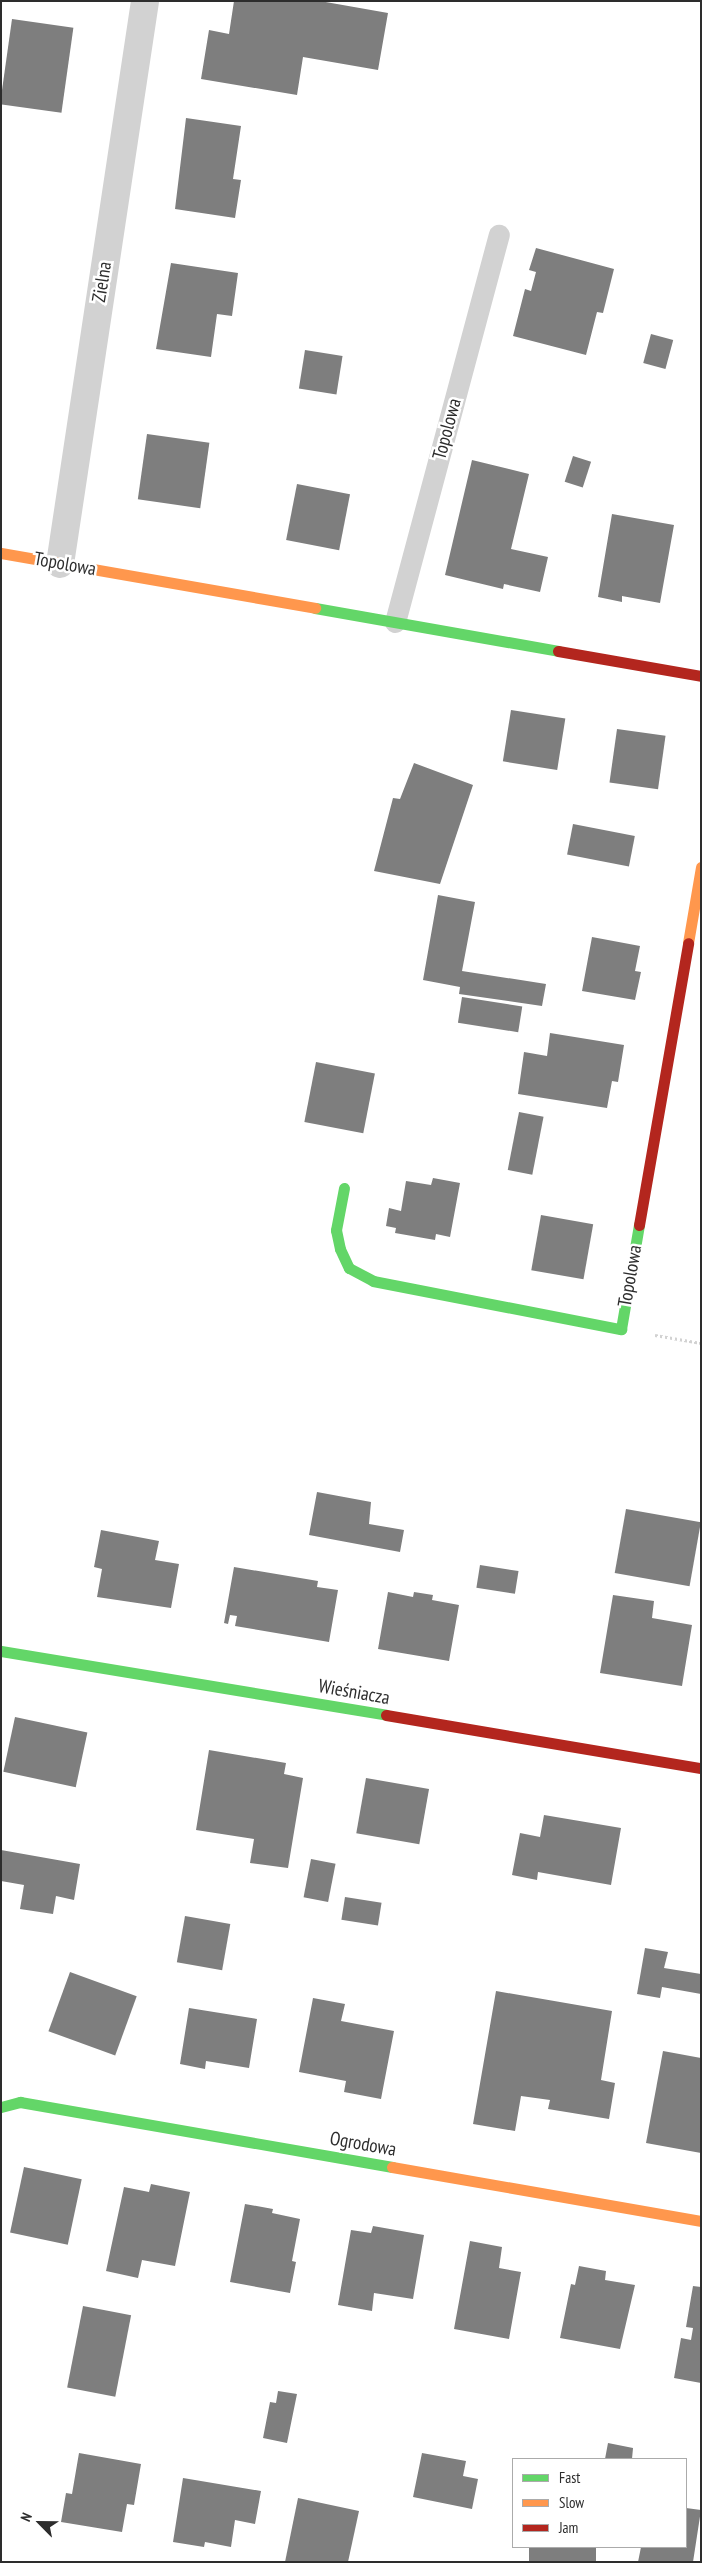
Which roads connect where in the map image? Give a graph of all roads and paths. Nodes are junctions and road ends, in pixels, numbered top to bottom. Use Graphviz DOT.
graph roads {
  1 [pos="145,1"];
  2 [pos="500,235"];
  3 [pos="1,553"];
  4 [pos="60,564"];
  5 [pos="395,622"];
  6 [pos="701,676"];
  7 [pos="701,866"];
  8 [pos="344,1188"];
  9 [pos="621,1329"];
  10 [pos="701,1343"];
  11 [pos="1,1651"];
  12 [pos="701,1768"];
  13 [pos="1,2107"];
  14 [pos="701,2221"];
  1 -- 4 [label="street, Zielna"];
  2 -- 5 [label="lane, Topolowa"];
  3 -- 4 [label="street, Topolowa"];
  4 -- 5 [label="street, Topolowa"];
  5 -- 6 [label="street, Topolowa"];
  7 -- 9 [label="street, Topolowa"];
  8 -- 9 [label="street, Topolowa"];
  9 -- 10 [label="path"];
  11 -- 12 [label="street, Wieśniacza"];
  13 -- 14 [label="street, Ogrodowa"];
}
